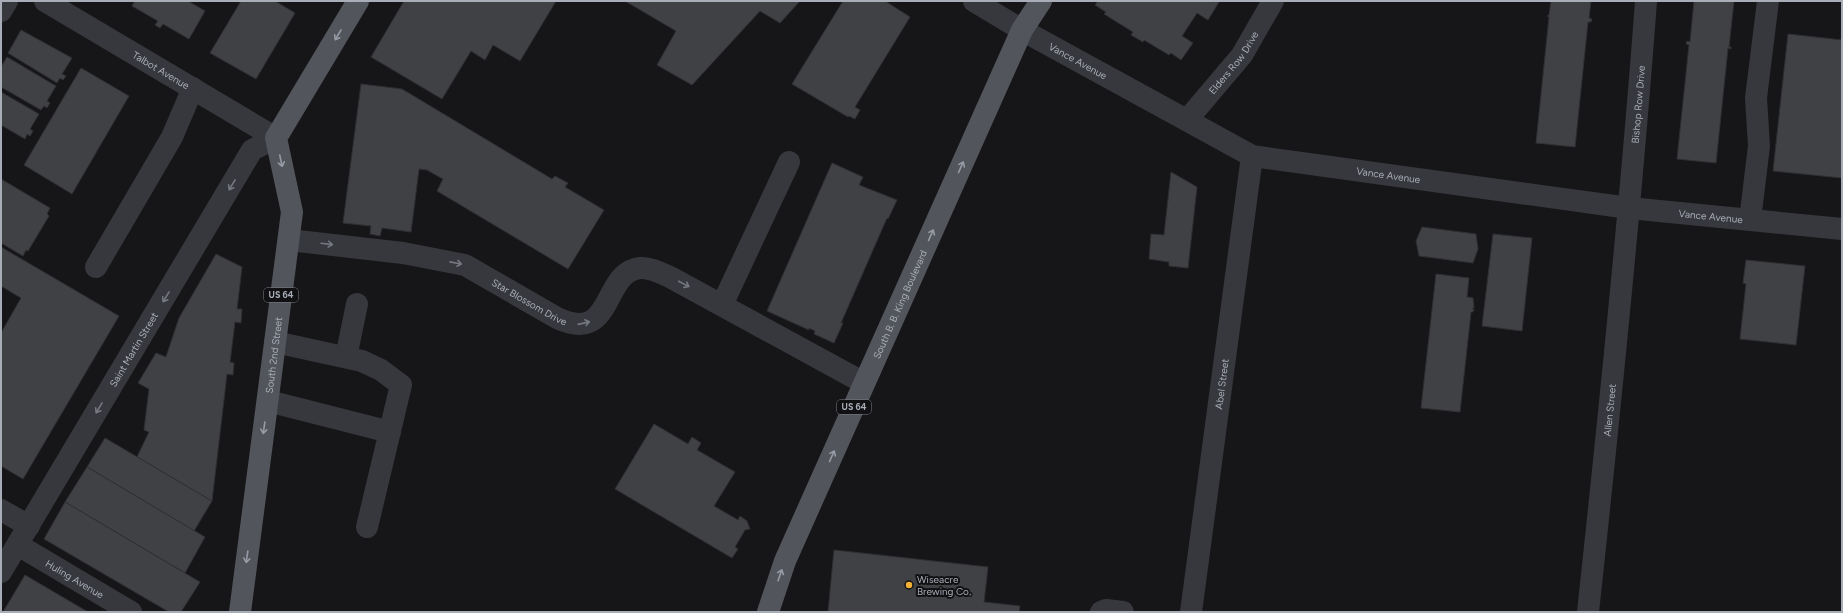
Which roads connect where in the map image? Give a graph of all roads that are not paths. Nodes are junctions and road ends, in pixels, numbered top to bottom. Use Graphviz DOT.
graph roads {
  1 [pos="7,1"];
  2 [pos="45,1"];
  3 [pos="358,1"];
  4 [pos="974,1"];
  5 [pos="1041,1"];
  6 [pos="1273,1"];
  7 [pos="1646,1"];
  8 [pos="1768,1"];
  9 [pos="1,10"];
  10 [pos="1022,30"];
  11 [pos="193,88"];
  12 [pos="1187,120"];
  13 [pos="276,138"];
  14 [pos="1252,156"];
  15 [pos="788,162"];
  16 [pos="1629,208"];
  17 [pos="1750,220"];
  18 [pos="1842,229"];
  19 [pos="289,240"];
  20 [pos="96,267"];
  21 [pos="357,304"];
  22 [pos="722,305"];
  23 [pos="275,342"];
  24 [pos="346,357"];
  25 [pos="864,383"];
  26 [pos="268,400"];
  27 [pos="390,432"];
  28 [pos="1,510"];
  29 [pos="29,526"];
  30 [pos="367,527"];
  31 [pos="18,545"];
  32 [pos="1,572"];
  33 [pos="132,612"];
  34 [pos="240,612"];
  35 [pos="768,612"];
  36 [pos="1101,612"];
  37 [pos="1124,612"];
  38 [pos="1191,612"];
  39 [pos="1588,612"];
  1 -- 9 [label="street"];
  2 -- 11 [label="street, Talbot Avenue"];
  3 -- 13 [label="main road, one-way"];
  4 -- 10 [label="street, Vance Avenue"];
  5 -- 10 [label="main road, South B. B. King Boulevard / US 64"];
  6 -- 12 [label="street, Elders Row Drive"];
  7 -- 16 [label="street, Bishop Row Drive"];
  8 -- 17 [label="street"];
  10 -- 12 [label="street, Vance Avenue"];
  25 -- 10 [label="main road, South B. B. King Boulevard / US 64, one-way"];
  11 -- 13 [label="street, Talbot Avenue"];
  11 -- 20 [label="street"];
  12 -- 14 [label="street, Vance Avenue"];
  13 -- 19 [label="main road, South 2nd Street / US 64, one-way"];
  13 -- 29 [label="street, Saint Martin Street, one-way"];
  14 -- 16 [label="street, Vance Avenue"];
  14 -- 38 [label="street, Abel Street"];
  15 -- 22 [label="street"];
  16 -- 17 [label="street, Vance Avenue"];
  16 -- 39 [label="street, Allen Street"];
  17 -- 18 [label="street, Vance Avenue"];
  19 -- 22 [label="street, Star Blossom Drive, one-way"];
  19 -- 23 [label="main road, South 2nd Street / US 64"];
  21 -- 24 [label="street"];
  22 -- 25 [label="street, Star Blossom Drive"];
  23 -- 24 [label="street"];
  23 -- 26 [label="main road, South 2nd Street / US 64"];
  24 -- 27 [label="street"];
  35 -- 25 [label="main road, South B. B. King Boulevard / US 64, one-way"];
  26 -- 27 [label="street"];
  26 -- 34 [label="main road, South 2nd Street / US 64, one-way"];
  27 -- 30 [label="street"];
  28 -- 29 [label="street"];
  29 -- 31 [label="street, Saint Martin Street"];
  31 -- 32 [label="street, Saint Martin Street"];
  31 -- 33 [label="street, Huling Avenue"];
  36 -- 37 [label="street"];
}
